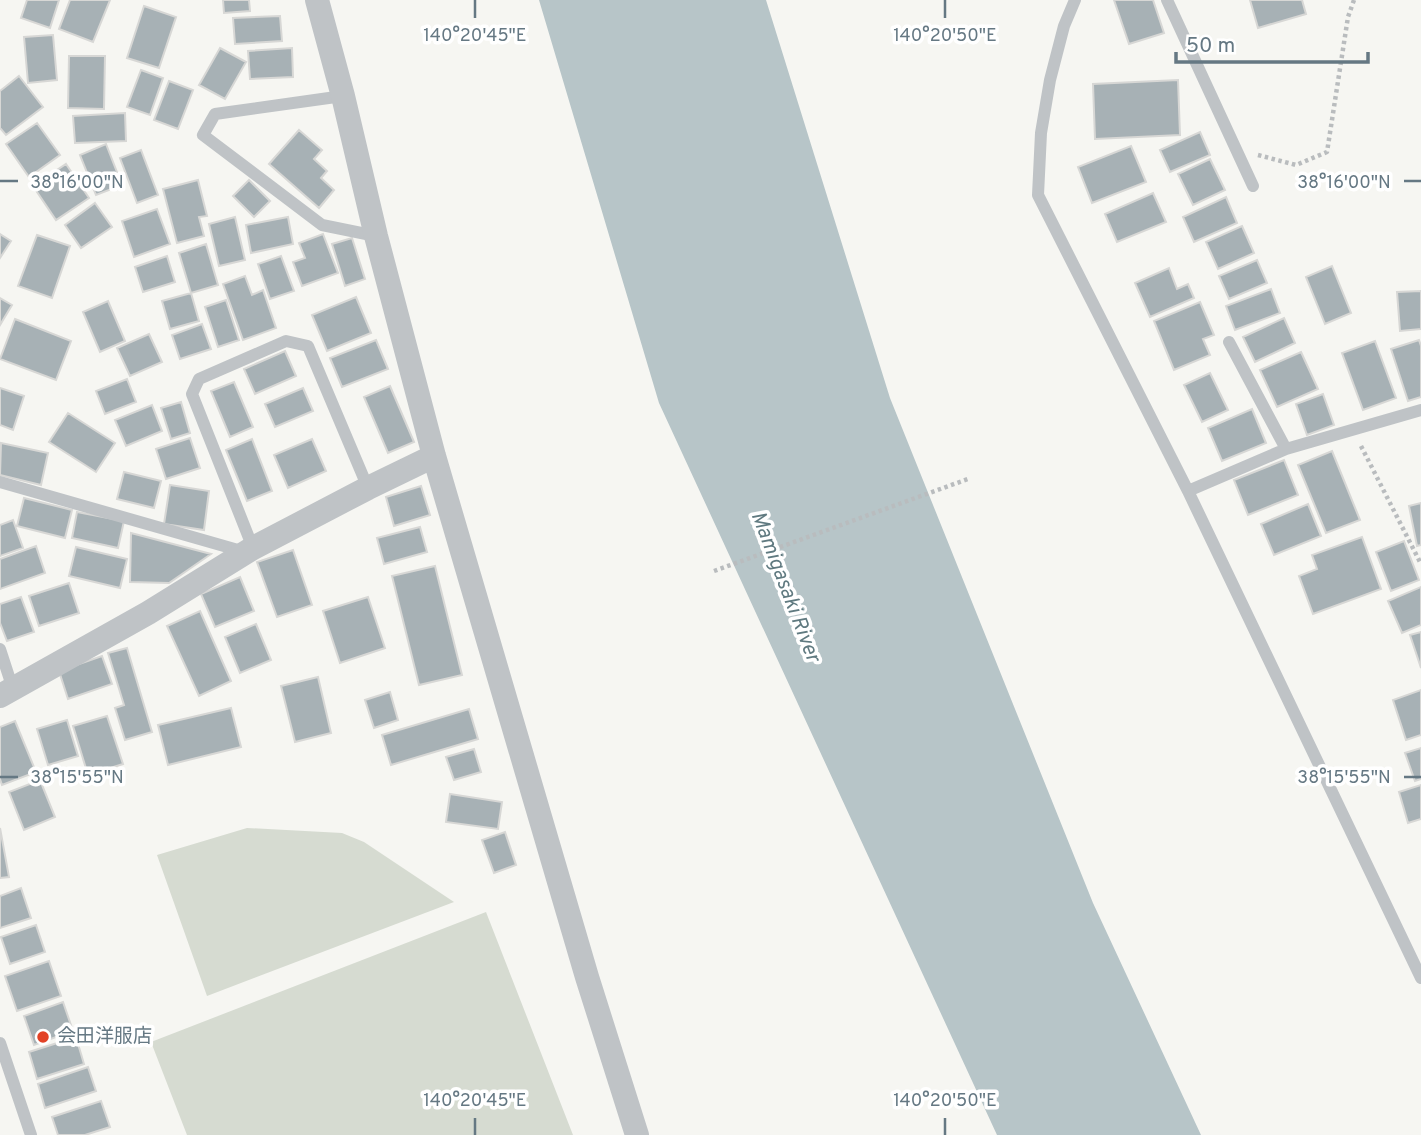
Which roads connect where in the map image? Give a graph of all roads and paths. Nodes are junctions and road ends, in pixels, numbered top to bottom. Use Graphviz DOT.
graph roads {
  1 [pos="317,0"];
  2 [pos="1074,0"];
  3 [pos="1167,0"];
  4 [pos="1354,0"];
  5 [pos="343,96"];
  6 [pos="1237,149"];
  7 [pos="1254,186"];
  8 [pos="376,236"];
  9 [pos="1229,342"];
  10 [pos="1421,410"];
  11 [pos="1353,429"];
  12 [pos="1286,449"];
  13 [pos="434,456"];
  14 [pos="968,479"];
  15 [pos="0,482"];
  16 [pos="368,488"];
  17 [pos="1188,491"];
  18 [pos="250,551"];
  19 [pos="1421,564"];
  20 [pos="714,571"];
  21 [pos="0,649"];
  22 [pos="6,693"];
  23 [pos="1421,978"];
  24 [pos="0,1043"];
  25 [pos="31,1135"];
  26 [pos="637,1135"];
  1 -- 5 [label="street"];
  2 -- 17 [label="lane"];
  3 -- 6 [label="lane"];
  4 -- 6 [label="path"];
  5 -- 8 [label="street"];
  5 -- 8 [label="lane"];
  6 -- 7 [label="lane"];
  8 -- 13 [label="street"];
  9 -- 12 [label="lane"];
  10 -- 11 [label="lane"];
  11 -- 12 [label="lane"];
  11 -- 19 [label="path"];
  12 -- 17 [label="lane"];
  13 -- 16 [label="street"];
  13 -- 26 [label="street"];
  14 -- 20 [label="path"];
  15 -- 18 [label="lane"];
  16 -- 18 [label="street"];
  16 -- 18 [label="lane"];
  17 -- 23 [label="lane"];
  18 -- 22 [label="street"];
  21 -- 22 [label="lane"];
  24 -- 25 [label="lane"];
}
